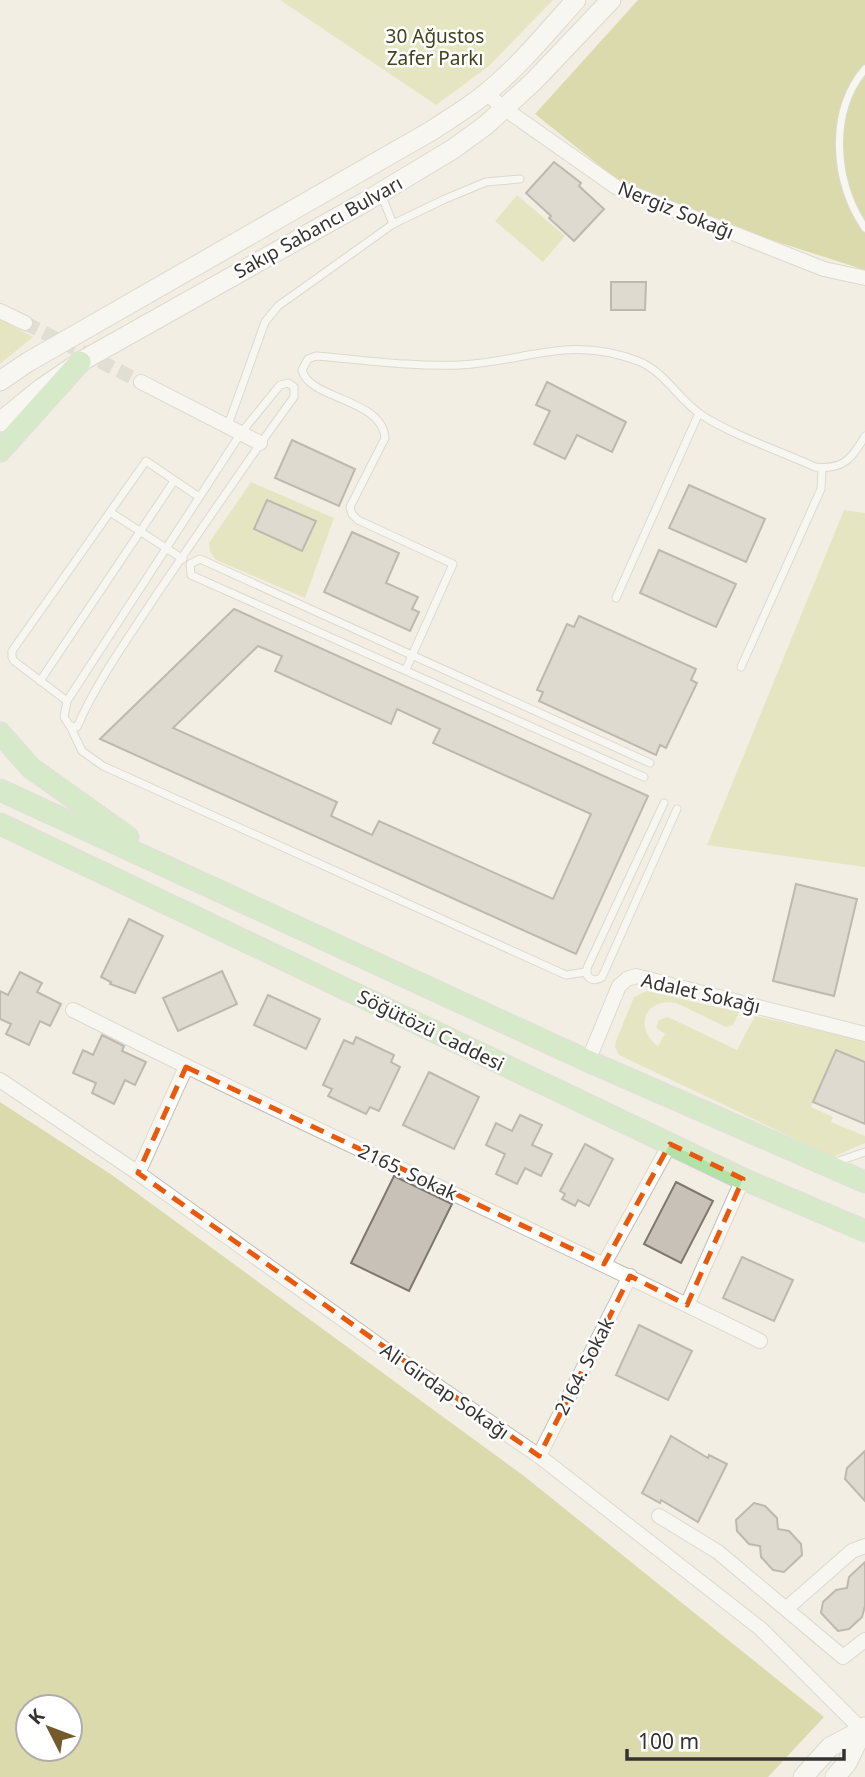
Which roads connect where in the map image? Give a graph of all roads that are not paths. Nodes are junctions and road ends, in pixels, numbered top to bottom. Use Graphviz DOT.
graph roads {
  1 [pos="576,0"];
  2 [pos="611,0"];
  3 [pos="865,69"];
  4 [pos="486,93"];
  5 [pos="505,109"];
  6 [pos="520,179"];
  7 [pos="381,193"];
  8 [pos="393,225"];
  9 [pos="865,228"];
  10 [pos="865,278"];
  11 [pos="0,311"];
  12 [pos="25,323"];
  13 [pos="80,362"];
  14 [pos="302,375"];
  15 [pos="0,381"];
  16 [pos="141,382"];
  17 [pos="291,384"];
  18 [pos="699,413"];
  19 [pos="0,422"];
  20 [pos="228,425"];
  21 [pos="242,433"];
  22 [pos="865,436"];
  23 [pos="260,443"];
  24 [pos="0,451"];
  25 [pos="822,467"];
  26 [pos="174,481"];
  27 [pos="199,497"];
  28 [pos="110,512"];
  29 [pos="140,532"];
  30 [pos="166,548"];
  31 [pos="182,558"];
  32 [pos="190,564"];
  33 [pos="615,598"];
  34 [pos="413,654"];
  35 [pos="741,667"];
  36 [pos="406,670"];
  37 [pos="40,681"];
  38 [pos="66,702"];
  39 [pos="71,726"];
  40 [pos="0,733"];
  41 [pos="650,763"];
  42 [pos="644,777"];
  43 [pos="0,789"];
  44 [pos="664,803"];
  45 [pos="677,809"];
  46 [pos="0,824"];
  47 [pos="170,867"];
  48 [pos="586,972"];
  49 [pos="74,1010"];
  50 [pos="865,1034"];
  51 [pos="589,1062"];
  52 [pos="186,1067"];
  53 [pos="0,1080"];
  54 [pos="670,1144"];
  55 [pos="865,1152"];
  56 [pos="828,1165"];
  57 [pos="138,1172"];
  58 [pos="743,1179"];
  59 [pos="865,1182"];
  60 [pos="865,1231"];
  61 [pos="604,1264"];
  62 [pos="630,1276"];
  63 [pos="687,1305"];
  64 [pos="760,1341"];
  65 [pos="539,1456"];
  66 [pos="659,1517"];
  67 [pos="865,1546"];
  68 [pos="787,1608"];
  69 [pos="865,1640"];
  70 [pos="864,1730"];
  71 [pos="803,1777"];
  72 [pos="835,1777"];
  1 -- 4 [label="street, Sakıp Sabancı Bulvarı"];
  2 -- 5 [label="street, Sakıp Sabancı Bulvarı"];
  3 -- 9 [label="lane"];
  4 -- 5 [label="street, Nergiz Sokağı"];
  4 -- 15 [label="street, Sakıp Sabancı Bulvarı"];
  5 -- 7 [label="street, Sakıp Sabancı Bulvarı"];
  5 -- 10 [label="street, Nergiz Sokağı"];
  6 -- 8 [label="lane"];
  7 -- 8 [label="lane"];
  7 -- 13 [label="street, Sakıp Sabancı Bulvarı"];
  8 -- 20 [label="lane"];
  11 -- 12 [label="street"];
  13 -- 19 [label="street, Sakıp Sabancı Bulvarı"];
  13 -- 24 [label="main road"];
  14 -- 17 [label="lane"];
  14 -- 18 [label="lane"];
  14 -- 34 [label="lane"];
  16 -- 20 [label="street"];
  17 -- 21 [label="lane"];
  17 -- 23 [label="lane"];
  18 -- 25 [label="lane"];
  18 -- 33 [label="lane"];
  20 -- 21 [label="street"];
  21 -- 23 [label="street"];
  21 -- 27 [label="lane"];
  22 -- 25 [label="lane"];
  23 -- 31 [label="lane"];
  25 -- 35 [label="lane"];
  26 -- 27 [label="lane"];
  26 -- 28 [label="lane"];
  26 -- 29 [label="lane"];
  27 -- 30 [label="lane"];
  28 -- 29 [label="lane"];
  28 -- 37 [label="lane"];
  29 -- 30 [label="lane"];
  29 -- 37 [label="lane"];
  30 -- 31 [label="lane"];
  30 -- 38 [label="lane"];
  31 -- 32 [label="lane"];
  31 -- 39 [label="lane"];
  32 -- 34 [label="lane"];
  32 -- 36 [label="lane"];
  34 -- 36 [label="lane"];
  34 -- 41 [label="lane"];
  36 -- 42 [label="lane"];
  37 -- 38 [label="lane"];
  38 -- 39 [label="lane"];
  39 -- 48 [label="lane"];
  40 -- 47 [label="main road"];
  43 -- 47 [label="main road, Söğütözü Caddesi"];
  44 -- 48 [label="lane"];
  45 -- 48 [label="lane"];
  46 -- 54 [label="main road, Söğütözü Caddesi"];
  47 -- 51 [label="main road, Söğütözü Caddesi"];
  49 -- 52 [label="street, 2165. Sokak"];
  50 -- 51 [label="street, Adalet Sokağı"];
  51 -- 56 [label="main road, Söğütözü Caddesi"];
  52 -- 57 [label="street"];
  52 -- 61 [label="street, 2165. Sokak"];
  53 -- 57 [label="street, Ali Girdap Sokağı"];
  54 -- 58 [label="main road, Söğütözü Caddesi"];
  54 -- 61 [label="street"];
  55 -- 56 [label="lane"];
  56 -- 59 [label="main road, Söğütözü Caddesi"];
  57 -- 65 [label="street, Ali Girdap Sokağı"];
  58 -- 60 [label="main road, Söğütözü Caddesi"];
  58 -- 63 [label="street"];
  61 -- 62 [label="street, 2165. Sokak"];
  62 -- 63 [label="street, 2165. Sokak"];
  62 -- 65 [label="street, 2164. Sokak"];
  63 -- 64 [label="street, 2165. Sokak"];
  65 -- 70 [label="street, Ali Girdap Sokağı"];
  66 -- 68 [label="street"];
  67 -- 68 [label="street"];
  68 -- 69 [label="street"];
  70 -- 71 [label="street"];
  70 -- 72 [label="street"];
}
